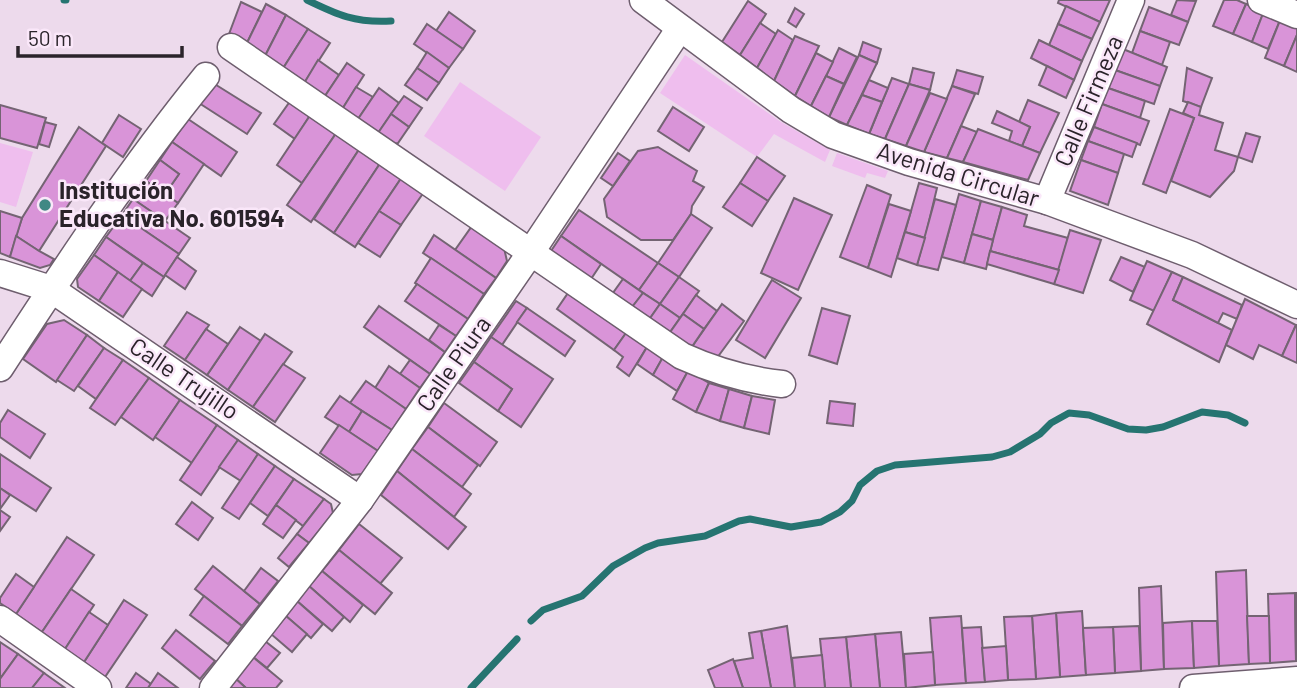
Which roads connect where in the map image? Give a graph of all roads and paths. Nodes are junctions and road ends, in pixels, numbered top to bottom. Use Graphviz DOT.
graph roads {
  1 [pos="643,0"];
  2 [pos="1131,0"];
  3 [pos="1261,0"];
  4 [pos="1297,15"];
  5 [pos="680,28"];
  6 [pos="231,47"];
  7 [pos="206,76"];
  8 [pos="1047,201"];
  9 [pos="531,252"];
  10 [pos="0,272"];
  11 [pos="51,289"];
  12 [pos="1297,305"];
  13 [pos="0,368"];
  14 [pos="782,384"];
  15 [pos="360,500"];
  16 [pos="0,619"];
  17 [pos="1297,680"];
  18 [pos="98,688"];
  19 [pos="212,688"];
  20 [pos="1193,688"];
  1 -- 5 [label="street, Avenida Circular"];
  2 -- 8 [label="street, Calle Firmeza"];
  3 -- 4 [label="street"];
  5 -- 8 [label="street, Avenida Circular"];
  5 -- 9 [label="street, Calle Piura"];
  6 -- 9 [label="street"];
  7 -- 11 [label="street"];
  8 -- 12 [label="street, Avenida Circular"];
  9 -- 14 [label="street"];
  9 -- 15 [label="street, Calle Piura"];
  10 -- 11 [label="street, Calle Trujillo"];
  11 -- 13 [label="street"];
  11 -- 15 [label="street, Calle Trujillo"];
  15 -- 19 [label="street, Calle Piura"];
  16 -- 18 [label="street"];
  17 -- 20 [label="street"];
}
